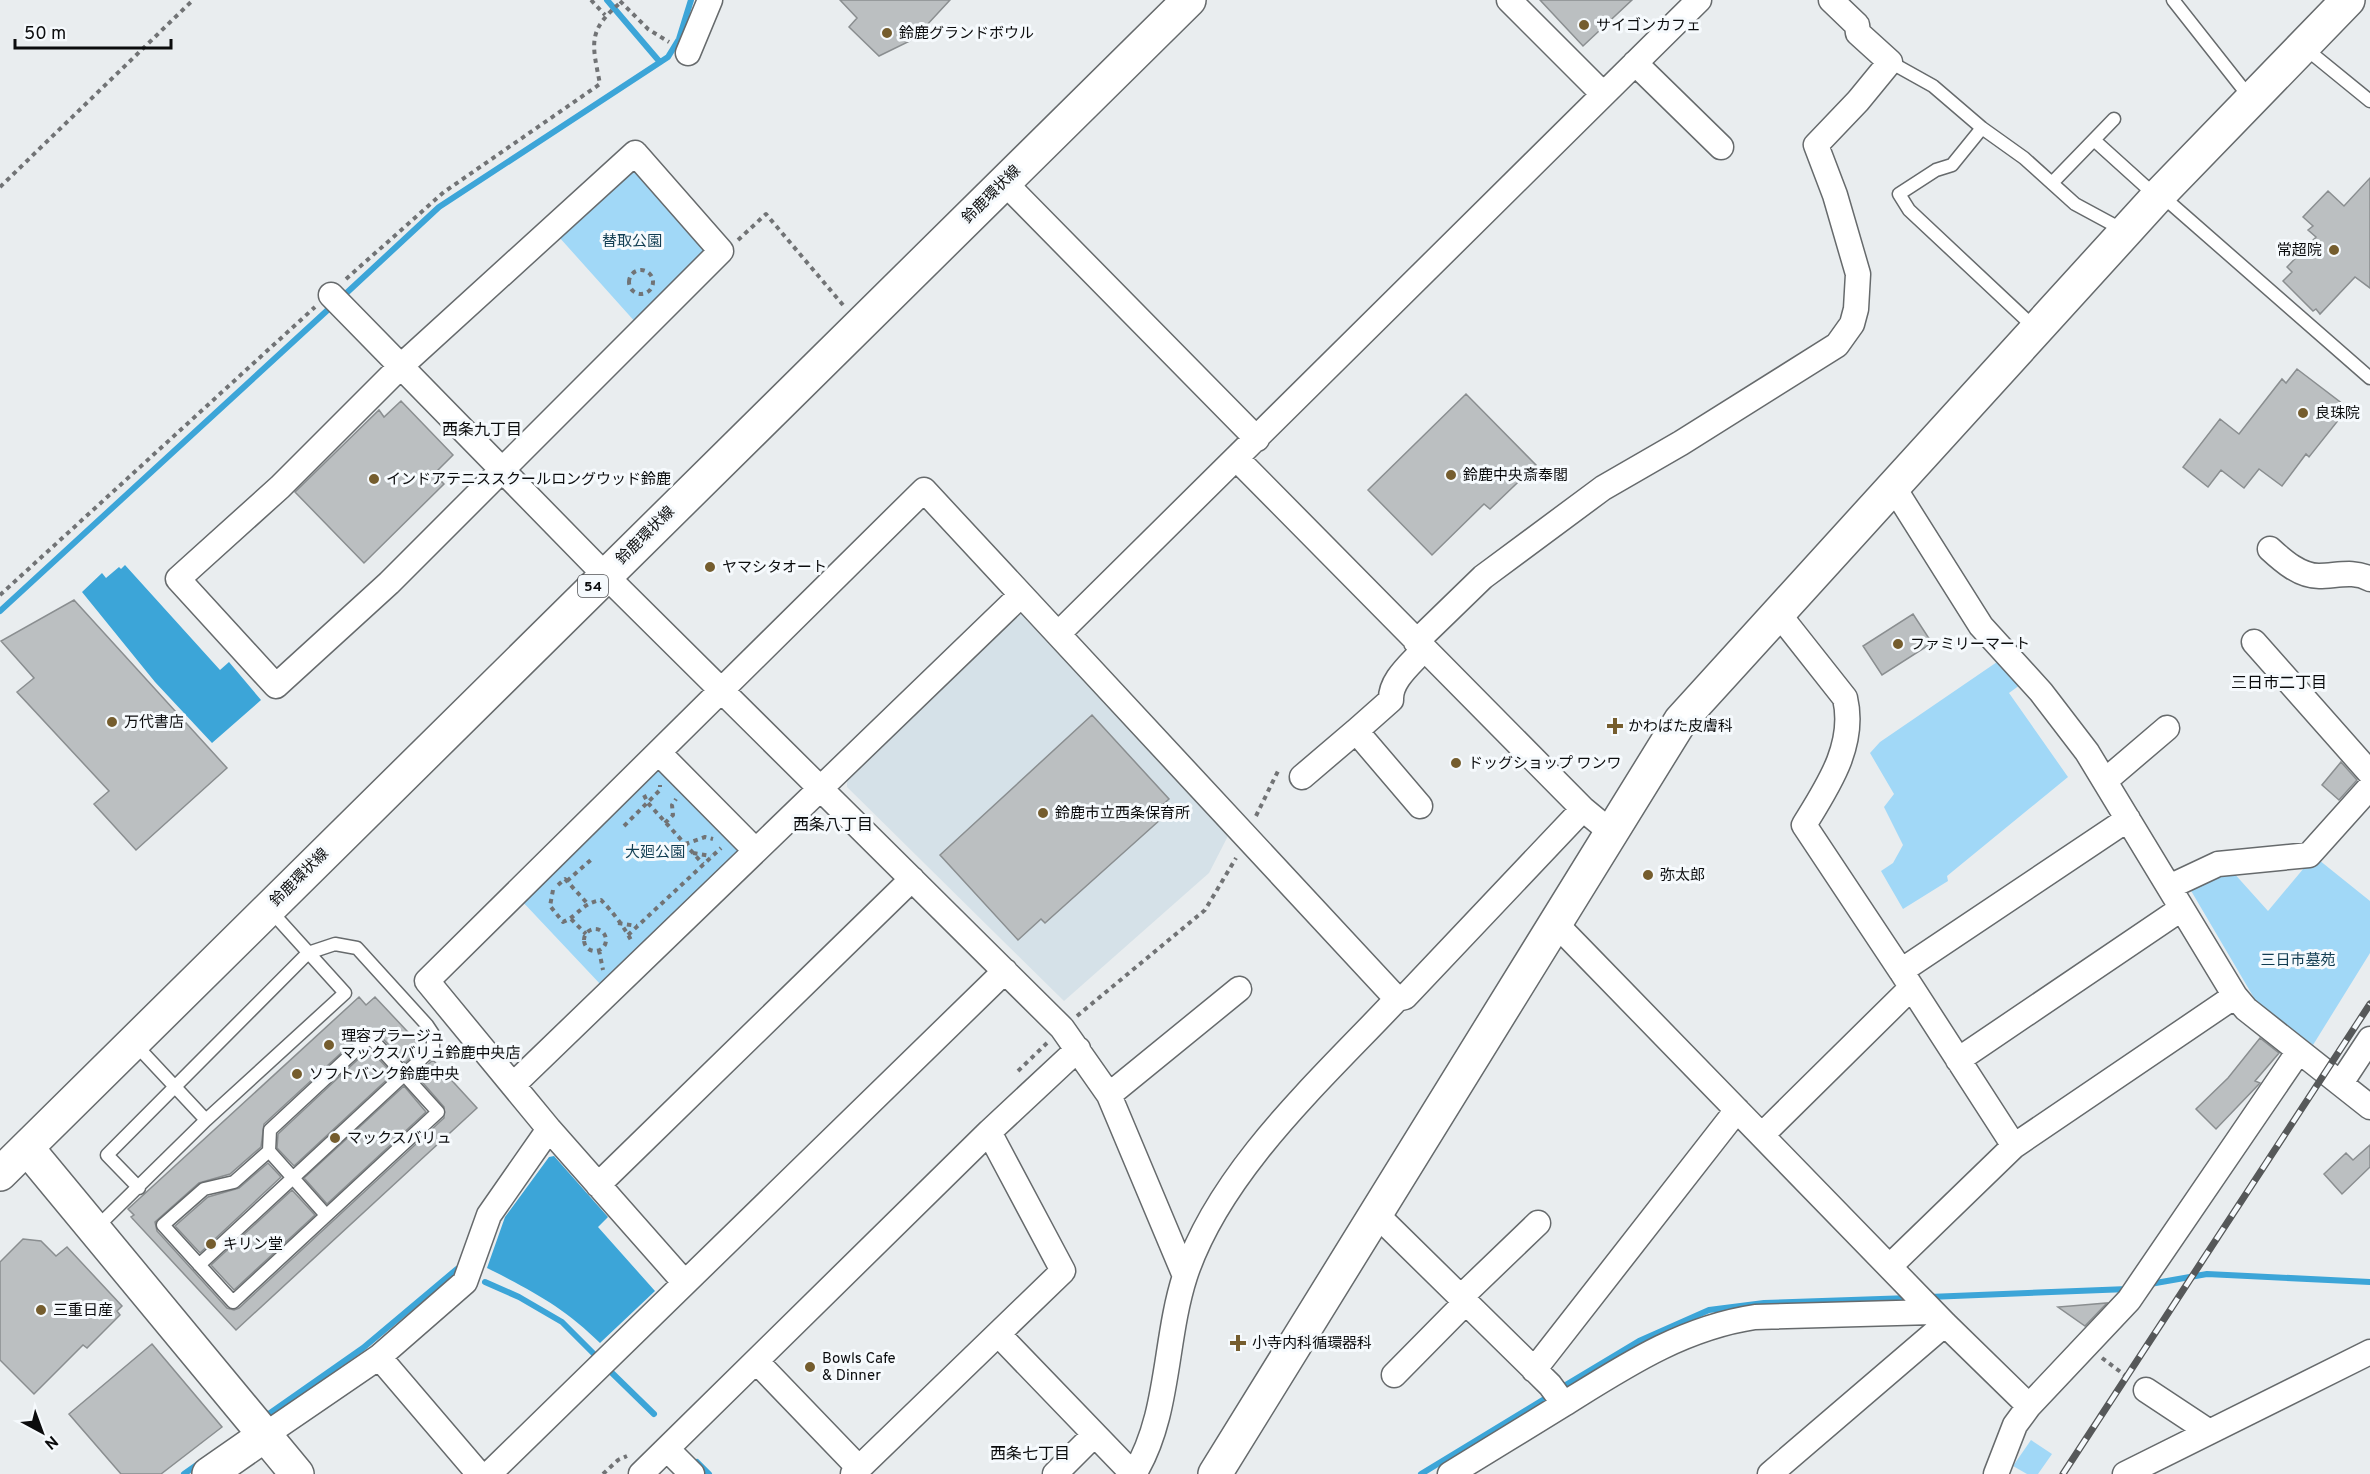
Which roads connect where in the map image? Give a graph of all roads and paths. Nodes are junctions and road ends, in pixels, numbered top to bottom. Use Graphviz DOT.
graph roads {
  1 [pos="193,0"];
  2 [pos="591,0"];
  3 [pos="710,0"];
  4 [pos="1189,0"];
  5 [pos="1509,0"];
  6 [pos="1699,0"];
  7 [pos="1831,0"];
  8 [pos="2173,0"];
  9 [pos="2348,0"];
  10 [pos="619,2"];
  11 [pos="606,14"];
  12 [pos="667,41"];
  13 [pos="2304,48"];
  14 [pos="688,53"];
  15 [pos="1890,62"];
  16 [pos="1635,63"];
  17 [pos="1603,94"];
  18 [pos="2252,100"];
  19 [pos="2370,101"];
  20 [pos="2114,119"];
  21 [pos="1982,128"];
  22 [pos="2094,140"];
  23 [pos="1720,147"];
  24 [pos="1003,181"];
  25 [pos="2052,183"];
  26 [pos="0,187"];
  27 [pos="2159,196"];
  28 [pos="2126,231"];
  29 [pos="721,251"];
  30 [pos="630,279"];
  31 [pos="336,300"];
  32 [pos="843,305"];
  33 [pos="2037,330"];
  34 [pos="400,367"];
  35 [pos="2370,378"];
  36 [pos="1257,439"];
  37 [pos="1237,459"];
  38 [pos="501,469"];
  39 [pos="1894,488"];
  40 [pos="2270,549"];
  41 [pos="605,575"];
  42 [pos="2370,579"];
  43 [pos="0,595"];
  44 [pos="1021,595"];
  45 [pos="1777,612"];
  46 [pos="1058,634"];
  47 [pos="2254,642"];
  48 [pos="1420,645"];
  49 [pos="722,692"];
  50 [pos="2167,728"];
  51 [pos="1356,731"];
  52 [pos="659,753"];
  53 [pos="2370,773"];
  54 [pos="1302,777"];
  55 [pos="2106,780"];
  56 [pos="653,785"];
  57 [pos="820,787"];
  58 [pos="2370,787"];
  59 [pos="638,788"];
  60 [pos="648,790"];
  61 [pos="644,794"];
  62 [pos="648,803"];
  63 [pos="1420,806"];
  64 [pos="1583,809"];
  65 [pos="2128,819"];
  66 [pos="624,826"];
  67 [pos="1612,833"];
  68 [pos="721,848"];
  69 [pos="756,850"];
  70 [pos="693,853"];
  71 [pos="712,856"];
  72 [pos="593,858"];
  73 [pos="703,864"];
  74 [pos="912,879"];
  75 [pos="567,881"];
  76 [pos="2169,887"];
  77 [pos="587,903"];
  78 [pos="267,908"];
  79 [pos="2181,909"];
  80 [pos="571,919"];
  81 [pos="617,923"];
  82 [pos="1556,924"];
  83 [pos="638,926"];
  84 [pos="586,934"];
  85 [pos="628,935"];
  86 [pos="632,946"];
  87 [pos="308,953"];
  88 [pos="1005,971"];
  89 [pos="1906,980"];
  90 [pos="1239,989"];
  91 [pos="2235,996"];
  92 [pos="1397,999"];
  93 [pos="2370,1039"];
  94 [pos="133,1042"];
  95 [pos="1078,1049"];
  96 [pos="2299,1051"];
  97 [pos="1958,1060"];
  98 [pos="404,1075"];
  99 [pos="2341,1083"];
  100 [pos="513,1085"];
  101 [pos="174,1086"];
  102 [pos="1109,1095"];
  103 [pos="2370,1107"];
  104 [pos="1737,1110"];
  105 [pos="206,1120"];
  106 [pos="549,1130"];
  107 [pos="989,1131"];
  108 [pos="1761,1135"];
  109 [pos="2014,1146"];
  110 [pos="27,1148"];
  111 [pos="269,1151"];
  112 [pos="0,1174"];
  113 [pos="293,1178"];
  114 [pos="597,1185"];
  115 [pos="139,1188"];
  116 [pos="1375,1213"];
  117 [pos="326,1215"];
  118 [pos="1538,1223"];
  119 [pos="95,1230"];
  120 [pos="199,1265"];
  121 [pos="1890,1266"];
  122 [pos="1185,1276"];
  123 [pos="685,1283"];
  124 [pos="1463,1299"];
  125 [pos="1929,1307"];
  126 [pos="998,1334"];
  127 [pos="2086,1347"];
  128 [pos="2370,1352"];
  129 [pos="379,1357"];
  130 [pos="756,1361"];
  131 [pos="1394,1375"];
  132 [pos="1549,1386"];
  133 [pos="2146,1390"];
  134 [pos="2029,1406"];
  135 [pos="256,1424"];
  136 [pos="2208,1431"];
  137 [pos="1094,1435"];
  138 [pos="667,1449"];
  139 [pos="856,1471"];
  140 [pos="208,1474"];
  141 [pos="297,1474"];
  142 [pos="479,1474"];
  143 [pos="489,1474"];
  144 [pos="641,1474"];
  145 [pos="692,1474"];
  146 [pos="1054,1474"];
  147 [pos="1133,1474"];
  148 [pos="1215,1474"];
  149 [pos="1450,1474"];
  150 [pos="1770,1474"];
  151 [pos="1996,1474"];
  152 [pos="2126,1474"];
  1 -- 26 [label="path"];
  2 -- 11 [label="path"];
  3 -- 14 [label="street"];
  4 -- 24 [label="street, 鈴鹿環状線 / 54"];
  5 -- 17 [label="street"];
  6 -- 16 [label="street"];
  7 -- 15 [label="street"];
  8 -- 18 [label="lane"];
  9 -- 13 [label="street"];
  10 -- 11 [label="path"];
  10 -- 12 [label="path"];
  11 -- 31 [label="path"];
  13 -- 18 [label="street"];
  13 -- 19 [label="lane"];
  15 -- 21 [label="lane"];
  15 -- 48 [label="street"];
  16 -- 17 [label="street"];
  16 -- 23 [label="street"];
  17 -- 36 [label="street"];
  18 -- 27 [label="street"];
  20 -- 22 [label="lane"];
  21 -- 25 [label="lane"];
  21 -- 33 [label="lane"];
  22 -- 25 [label="lane"];
  22 -- 27 [label="lane"];
  24 -- 36 [label="street"];
  24 -- 41 [label="street, 鈴鹿環状線 / 54"];
  25 -- 28 [label="lane"];
  27 -- 28 [label="street"];
  27 -- 35 [label="lane"];
  28 -- 33 [label="street"];
  29 -- 32 [label="path"];
  29 -- 34 [label="street"];
  29 -- 38 [label="street"];
  30 -- 30 [label="path"];
  31 -- 34 [label="street"];
  31 -- 43 [label="path"];
  33 -- 39 [label="street"];
  34 -- 38 [label="street"];
  34 -- 38 [label="street"];
  36 -- 37 [label="street"];
  37 -- 46 [label="street"];
  37 -- 48 [label="street"];
  38 -- 41 [label="street"];
  39 -- 45 [label="street"];
  39 -- 55 [label="street"];
  40 -- 42 [label="street"];
  41 -- 49 [label="street"];
  41 -- 78 [label="street, 鈴鹿環状線 / 54"];
  44 -- 46 [label="street"];
  44 -- 49 [label="street"];
  44 -- 57 [label="street"];
  45 -- 67 [label="street"];
  45 -- 89 [label="street"];
  46 -- 92 [label="street"];
  47 -- 53 [label="street"];
  48 -- 51 [label="street"];
  48 -- 64 [label="street"];
  49 -- 52 [label="street"];
  49 -- 57 [label="street"];
  50 -- 55 [label="street"];
  51 -- 54 [label="street"];
  51 -- 63 [label="street"];
  52 -- 69 [label="street"];
  52 -- 100 [label="street"];
  55 -- 65 [label="street"];
  56 -- 62 [label="path"];
  57 -- 69 [label="street"];
  57 -- 74 [label="street"];
  58 -- 76 [label="street"];
  59 -- 61 [label="path"];
  60 -- 61 [label="path"];
  61 -- 62 [label="path"];
  62 -- 66 [label="path"];
  62 -- 70 [label="path"];
  64 -- 67 [label="street"];
  64 -- 92 [label="street"];
  65 -- 76 [label="street"];
  65 -- 89 [label="street"];
  67 -- 82 [label="street"];
  68 -- 71 [label="path"];
  69 -- 100 [label="street"];
  70 -- 71 [label="path"];
  70 -- 73 [label="path"];
  71 -- 73 [label="path"];
  72 -- 75 [label="path"];
  73 -- 83 [label="path"];
  74 -- 88 [label="street"];
  74 -- 114 [label="street"];
  75 -- 77 [label="path"];
  75 -- 80 [label="path"];
  76 -- 79 [label="street"];
  77 -- 80 [label="path"];
  77 -- 81 [label="path"];
  78 -- 87 [label="lane"];
  78 -- 94 [label="street, 鈴鹿環状線 / 54"];
  79 -- 91 [label="street"];
  79 -- 97 [label="street"];
  80 -- 84 [label="path"];
  81 -- 83 [label="path"];
  81 -- 85 [label="path"];
  82 -- 104 [label="street"];
  82 -- 116 [label="street"];
  83 -- 85 [label="path"];
  84 -- 84 [label="path"];
  85 -- 86 [label="path"];
  87 -- 98 [label="lane"];
  87 -- 101 [label="lane"];
  87 -- 105 [label="lane"];
  88 -- 95 [label="street"];
  88 -- 123 [label="street"];
  89 -- 97 [label="street"];
  89 -- 108 [label="street"];
  90 -- 102 [label="street"];
  91 -- 96 [label="street"];
  91 -- 109 [label="street"];
  92 -- 122 [label="street"];
  93 -- 99 [label="street"];
  94 -- 101 [label="lane"];
  94 -- 110 [label="street, 鈴鹿環状線 / 54"];
  95 -- 102 [label="street"];
  95 -- 107 [label="street"];
  96 -- 99 [label="street"];
  96 -- 127 [label="street"];
  97 -- 109 [label="street"];
  98 -- 111 [label="lane"];
  98 -- 113 [label="lane"];
  98 -- 117 [label="lane"];
  99 -- 103 [label="street"];
  100 -- 106 [label="street"];
  101 -- 105 [label="lane"];
  101 -- 115 [label="lane"];
  102 -- 122 [label="street"];
  104 -- 108 [label="street"];
  104 -- 132 [label="street"];
  105 -- 115 [label="lane"];
  106 -- 114 [label="street"];
  106 -- 129 [label="street"];
  107 -- 126 [label="street"];
  107 -- 130 [label="street"];
  108 -- 121 [label="street"];
  109 -- 121 [label="street"];
  110 -- 112 [label="street, 鈴鹿環状線 / 54"];
  110 -- 119 [label="street"];
  111 -- 113 [label="lane"];
  111 -- 120 [label="lane"];
  113 -- 117 [label="lane"];
  113 -- 120 [label="lane"];
  114 -- 123 [label="street"];
  115 -- 119 [label="lane"];
  116 -- 124 [label="street"];
  116 -- 148 [label="street"];
  117 -- 120 [label="lane"];
  118 -- 124 [label="street"];
  119 -- 135 [label="street"];
  121 -- 125 [label="street"];
  122 -- 147 [label="street"];
  123 -- 143 [label="street"];
  124 -- 131 [label="street"];
  124 -- 132 [label="street"];
  125 -- 132 [label="street"];
  125 -- 134 [label="street"];
  125 -- 150 [label="street"];
  126 -- 137 [label="street"];
  126 -- 139 [label="street"];
  127 -- 133 [label="path"];
  127 -- 134 [label="street"];
  128 -- 136 [label="street"];
  129 -- 135 [label="street"];
  129 -- 142 [label="street"];
  130 -- 138 [label="street"];
  130 -- 139 [label="street"];
  132 -- 149 [label="street"];
  133 -- 136 [label="street"];
  134 -- 151 [label="street"];
  135 -- 140 [label="street"];
  135 -- 141 [label="street"];
  136 -- 152 [label="street"];
  137 -- 146 [label="street"];
  137 -- 147 [label="street"];
  138 -- 144 [label="street"];
  138 -- 145 [label="street"];
}
